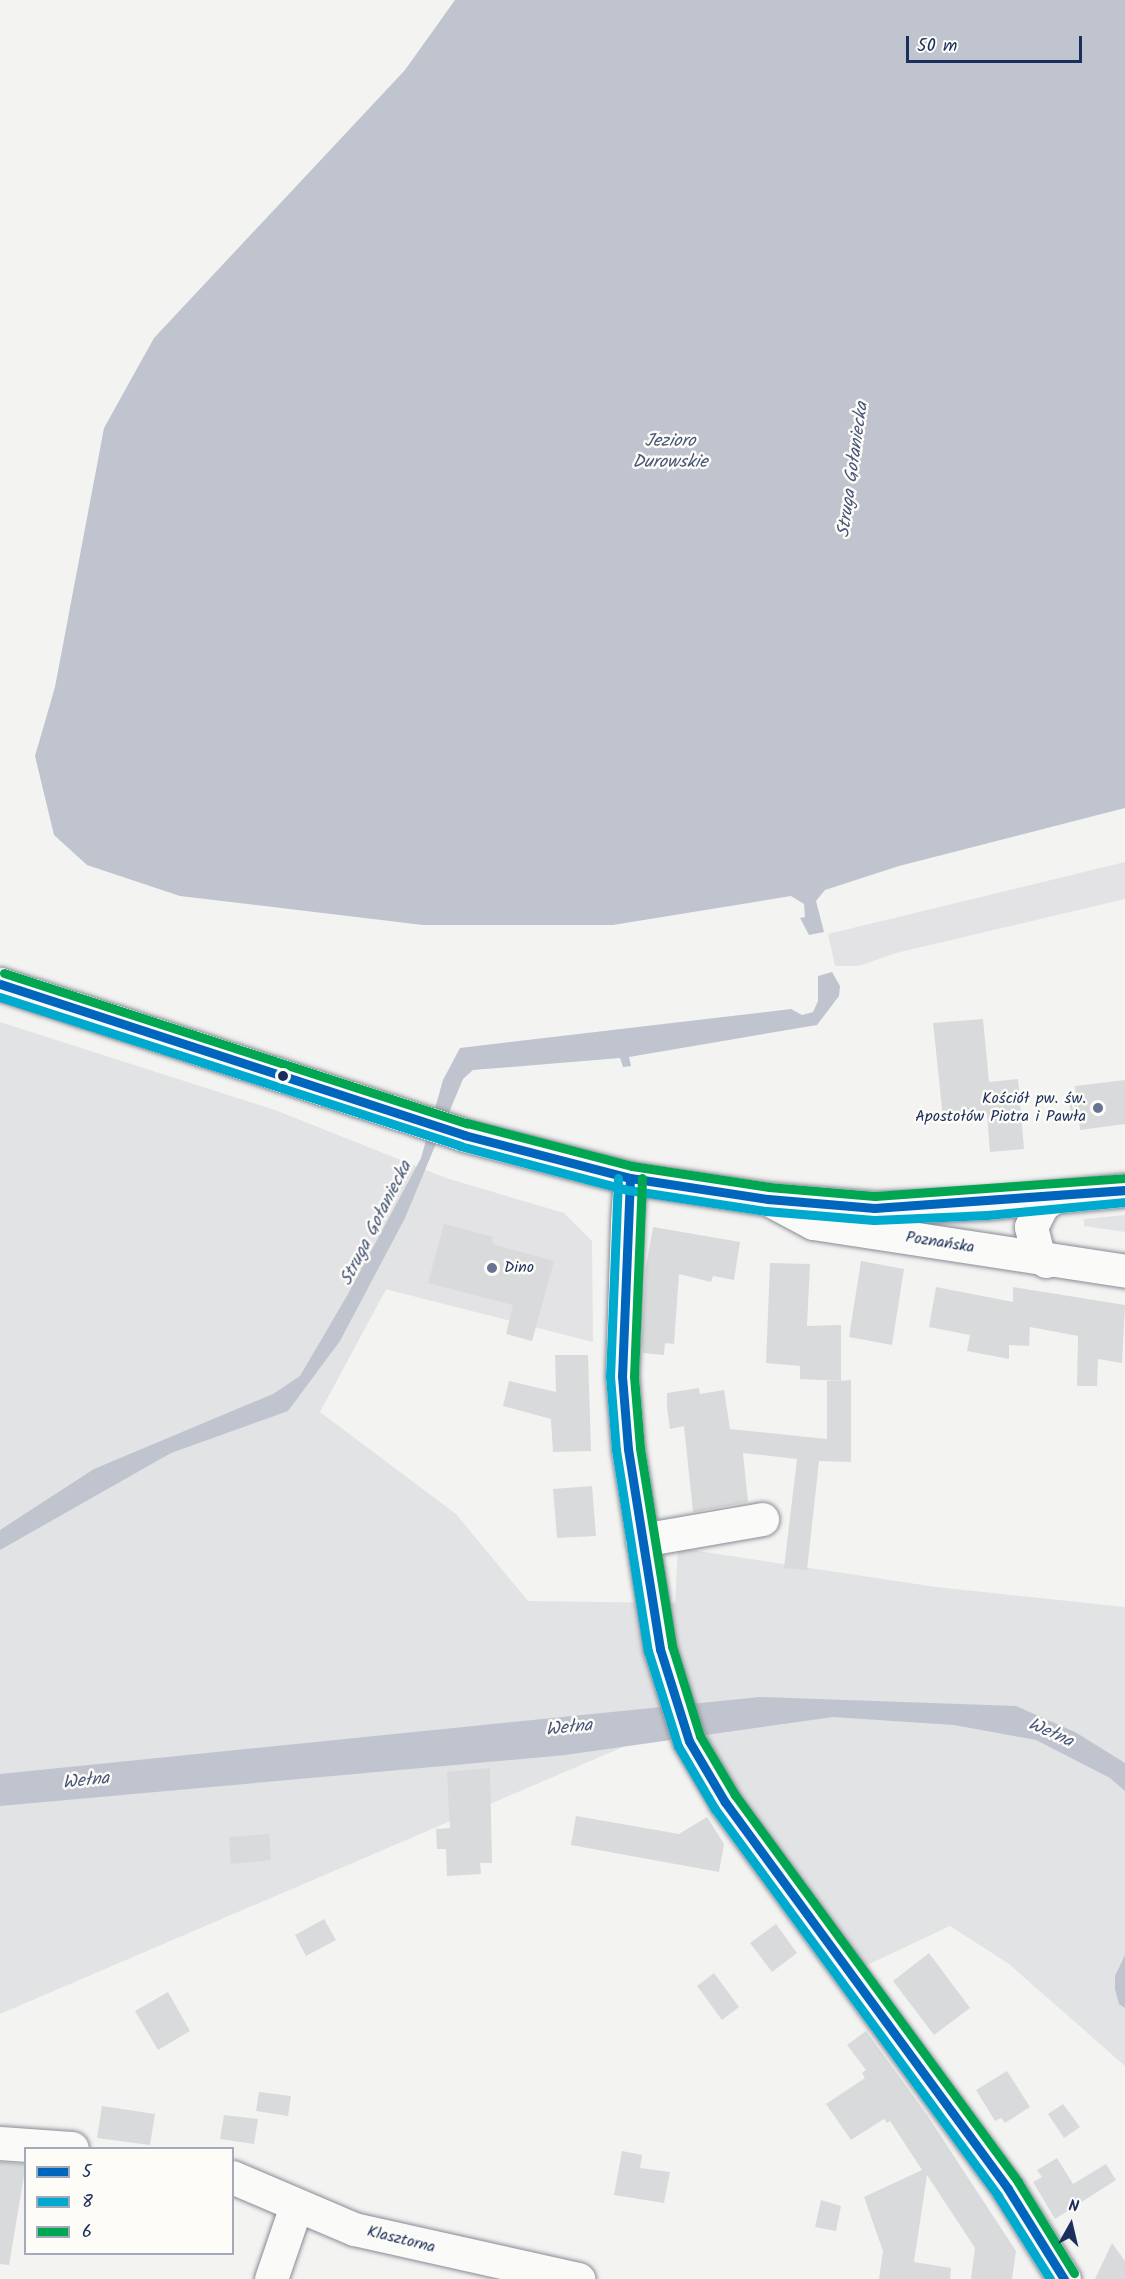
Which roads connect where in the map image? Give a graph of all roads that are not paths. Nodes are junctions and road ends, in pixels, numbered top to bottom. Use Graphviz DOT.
graph roads {
  1 [pos="0,984"];
  2 [pos="630,1178"];
  3 [pos="1125,1190"];
  4 [pos="1054,1197"];
  5 [pos="768,1199"];
  6 [pos="1046,1261"];
  7 [pos="1125,1271"];
  8 [pos="762,1519"];
  9 [pos="642,1540"];
  10 [pos="0,2143"];
  11 [pos="58,2147"];
  12 [pos="234,2178"];
  13 [pos="296,2206"];
  14 [pos="271,2279"];
  15 [pos="578,2279"];
  16 [pos="1064,2279"];
  1 -- 2 [label="main road"];
  2 -- 5 [label="main road"];
  2 -- 9 [label="main road"];
  3 -- 4 [label="main road"];
  4 -- 5 [label="main road"];
  4 -- 6 [label="main road"];
  5 -- 6 [label="main road, Poznańska"];
  6 -- 7 [label="main road, Poznańska"];
  8 -- 9 [label="main road"];
  9 -- 16 [label="main road"];
  10 -- 11 [label="main road"];
  12 -- 13 [label="main road, Klasztorna"];
  13 -- 14 [label="main road"];
  13 -- 15 [label="main road, Klasztorna"];
}
